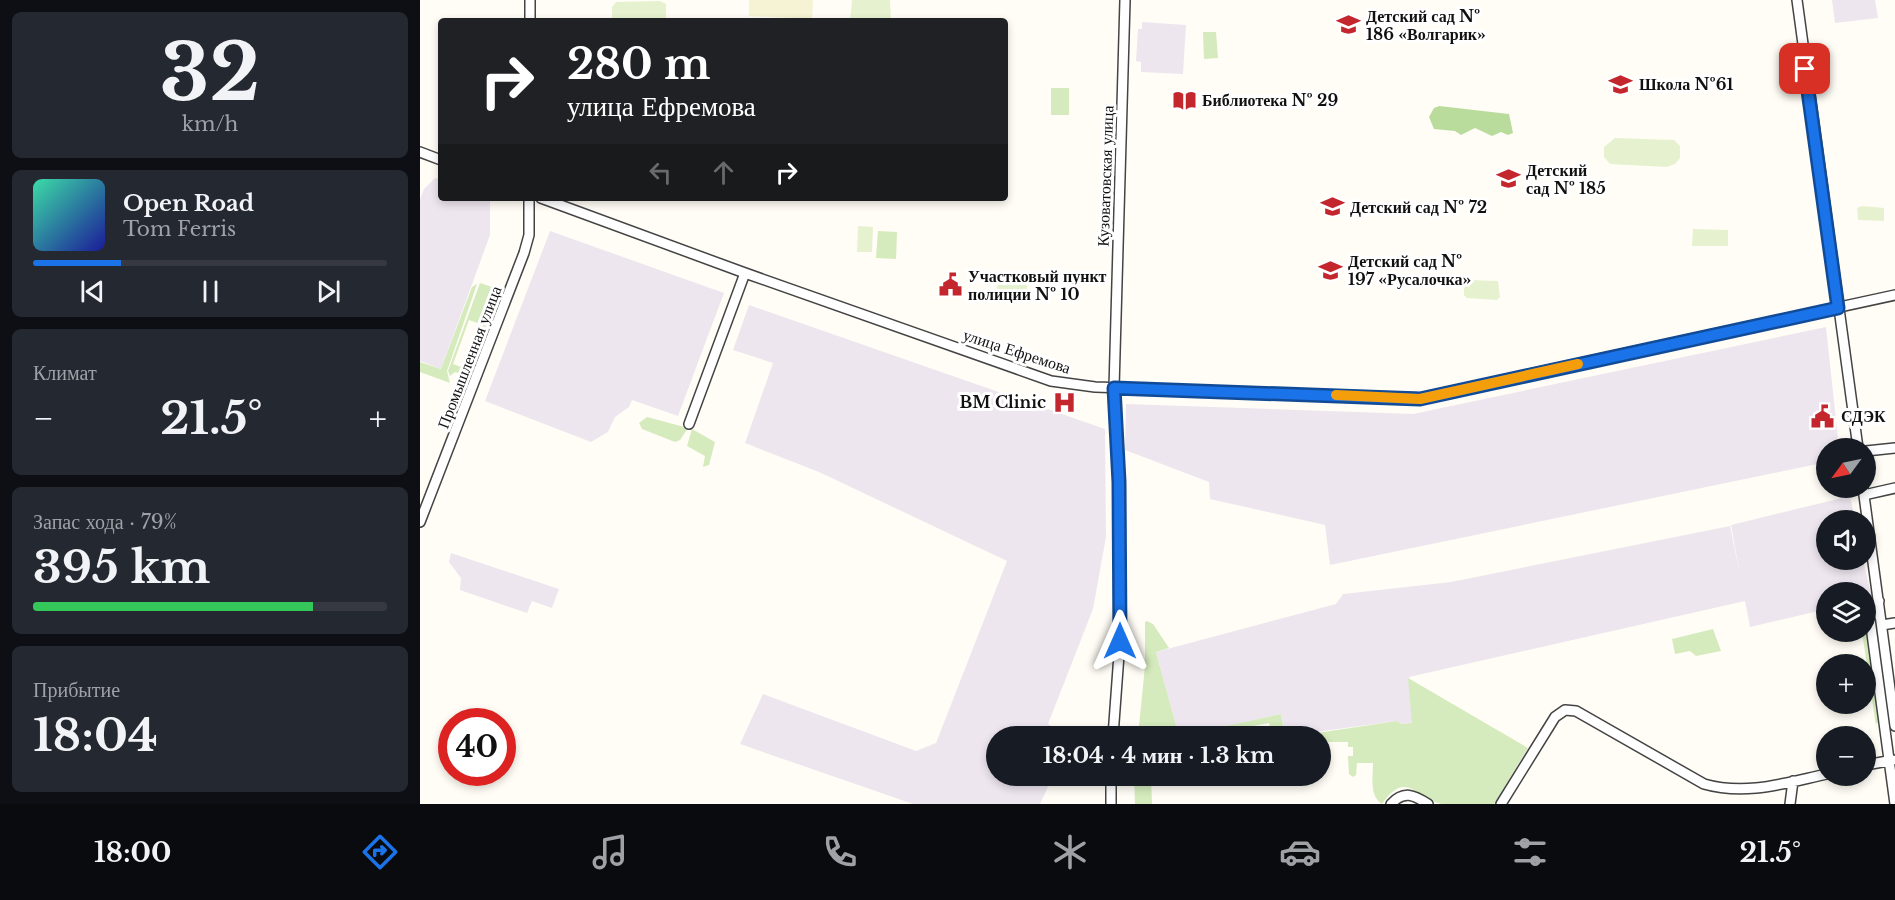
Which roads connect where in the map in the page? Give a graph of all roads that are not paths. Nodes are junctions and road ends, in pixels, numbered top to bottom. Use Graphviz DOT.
graph roads {
  1 [pos="530,0"];
  2 [pos="1125,0"];
  3 [pos="1797,0"];
  4 [pos="530,18"];
  5 [pos="420,152"];
  6 [pos="438,159"];
  7 [pos="529,201"];
  8 [pos="548,201"];
  9 [pos="745,273"];
  10 [pos="1895,295"];
  11 [pos="1838,308"];
  12 [pos="1114,388"];
  13 [pos="689,424"];
  14 [pos="1857,438"];
  15 [pos="1895,448"];
  16 [pos="1876,450"];
  17 [pos="1895,488"];
  18 [pos="1876,490"];
  19 [pos="1865,498"];
  20 [pos="420,522"];
  21 [pos="1879,601"];
  22 [pos="1895,623"];
  23 [pos="1882,625"];
  24 [pos="1891,664"];
  25 [pos="1895,724"];
  26 [pos="1114,726"];
  27 [pos="1892,760"];
  28 [pos="1876,763"];
  29 [pos="1816,776"];
  30 [pos="1793,781"];
  31 [pos="1111,786"];
  32 [pos="1111,804"];
  33 [pos="1391,804"];
  34 [pos="1428,804"];
  35 [pos="1501,804"];
  36 [pos="1790,804"];
  37 [pos="1895,804"];
  1 -- 4 [label="street"];
  2 -- 12 [label="street, Кузоватовская улица"];
  3 -- 11 [label="street"];
  5 -- 6 [label="street"];
  7 -- 20 [label="street, Промышленная улица"];
  8 -- 9 [label="street, улица Ефремова"];
  9 -- 12 [label="street, улица Ефремова"];
  9 -- 13 [label="street"];
  10 -- 11 [label="street, улица Ефремова"];
  11 -- 12 [label="street, улица Ефремова"];
  11 -- 14 [label="street"];
  12 -- 26 [label="street, Кузоватовская улица"];
  15 -- 16 [label="street"];
  17 -- 18 [label="street"];
  19 -- 21 [label="street"];
  21 -- 23 [label="street"];
  21 -- 27 [label="street"];
  22 -- 23 [label="street"];
  23 -- 24 [label="street"];
  24 -- 25 [label="street"];
  27 -- 28 [label="street"];
  27 -- 37 [label="street"];
  29 -- 30 [label="street"];
  30 -- 35 [label="street"];
  30 -- 36 [label="street"];
  31 -- 32 [label="street"];
  33 -- 34 [label="street"];
}
